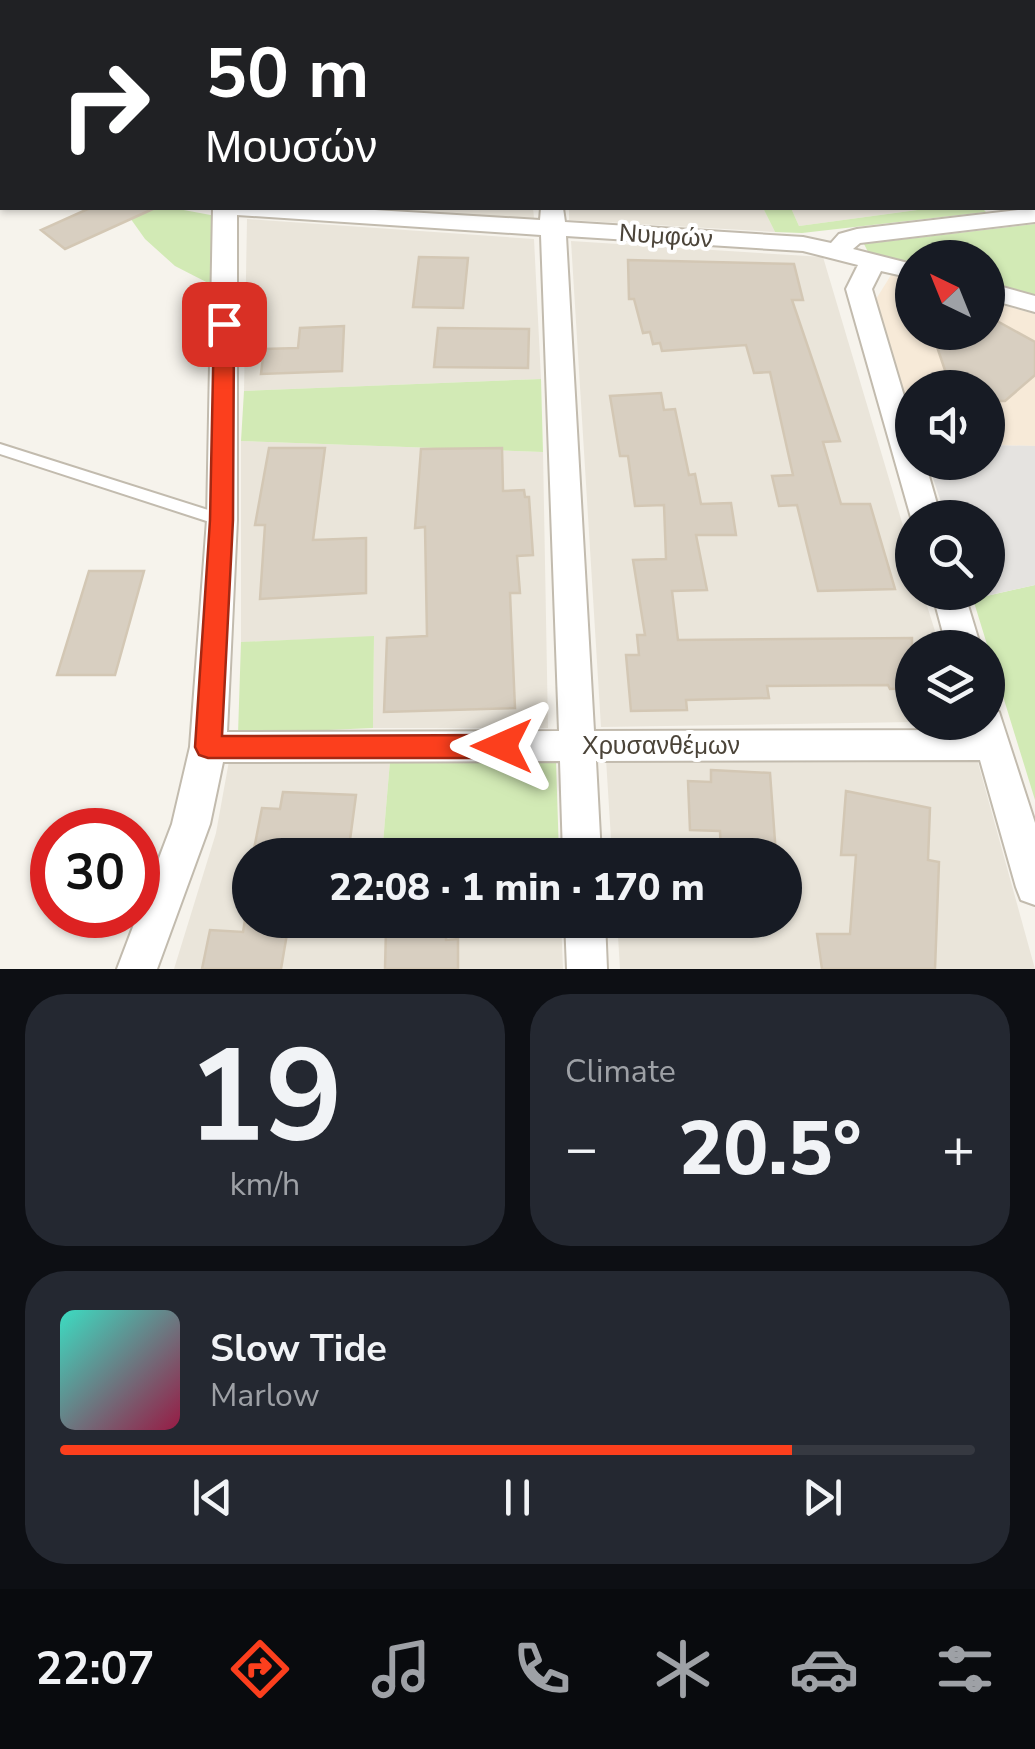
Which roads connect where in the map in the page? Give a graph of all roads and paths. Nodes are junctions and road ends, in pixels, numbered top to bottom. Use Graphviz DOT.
graph roads {
  1 [pos="226,210"];
  2 [pos="299,210"];
  3 [pos="1003,213"];
  4 [pos="1035,215"];
  5 [pos="552,218"];
  6 [pos="838,251"];
  7 [pos="873,260"];
  8 [pos="895,266"];
  9 [pos="1005,296"];
  10 [pos="1035,304"];
  11 [pos="0,449"];
  12 [pos="921,500"];
  13 [pos="222,520"];
  14 [pos="895,737"];
  15 [pos="992,740"];
  16 [pos="576,746"];
  17 [pos="208,747"];
  18 [pos="581,838"];
  19 [pos="1035,887"];
  20 [pos="586,938"];
  21 [pos="137,969"];
  22 [pos="588,969"];
  1 -- 13 [label="street"];
  2 -- 5 [label="street, Νυμφών"];
  3 -- 4 [label="street"];
  3 -- 6 [label="street"];
  5 -- 6 [label="street, Νυμφών"];
  5 -- 16 [label="street"];
  6 -- 7 [label="street, Νυμφών"];
  7 -- 8 [label="street, Νυμφών"];
  7 -- 12 [label="street"];
  9 -- 10 [label="street"];
  11 -- 13 [label="lane"];
  13 -- 17 [label="street"];
  14 -- 16 [label="street, Χρυσανθέμων"];
  15 -- 19 [label="street"];
  16 -- 17 [label="street, Χρυσανθέμων"];
  16 -- 18 [label="street"];
  17 -- 21 [label="street"];
  20 -- 22 [label="street"];
}
